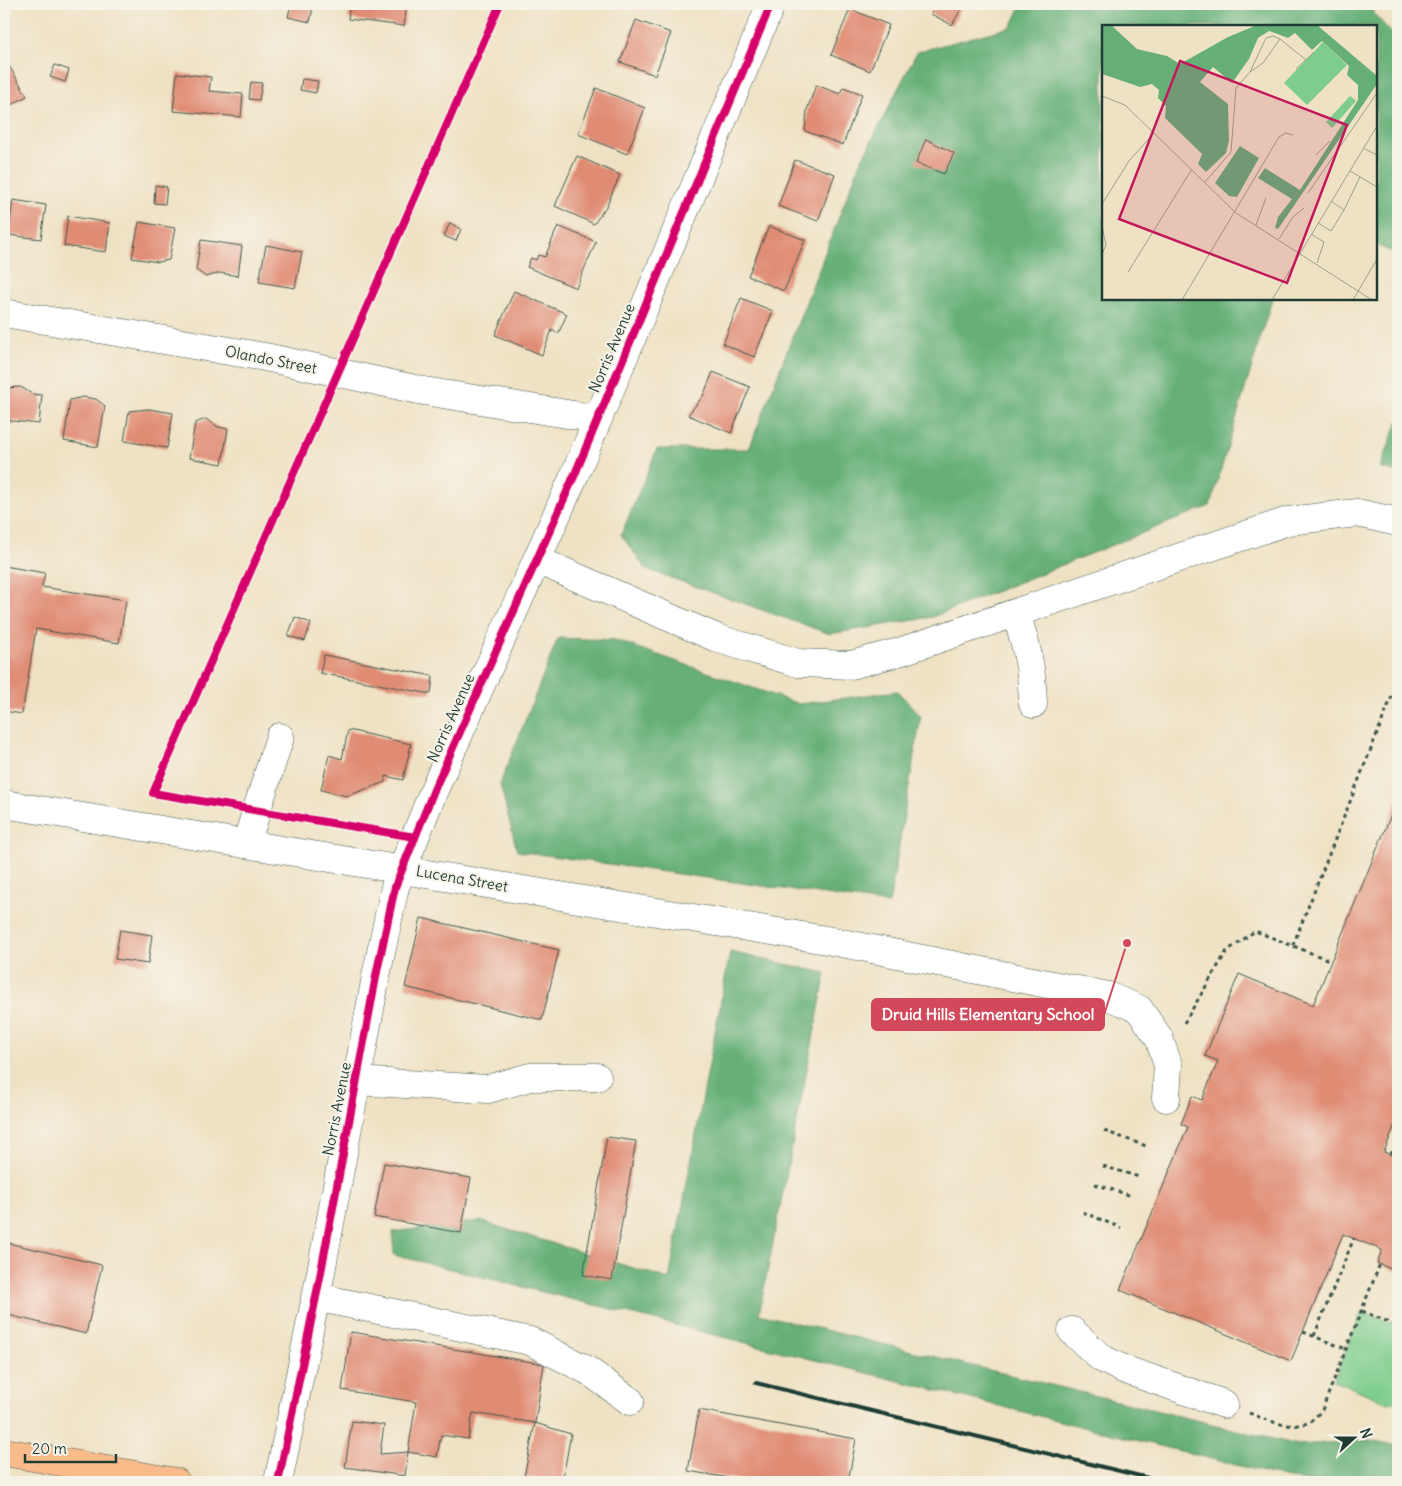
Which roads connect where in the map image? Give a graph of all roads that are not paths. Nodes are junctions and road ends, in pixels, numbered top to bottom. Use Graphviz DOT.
graph roads {
  1 [pos="762,7"];
  2 [pos="4,313"];
  3 [pos="598,419"];
  4 [pos="1398,522"];
  5 [pos="537,560"];
  6 [pos="1016,613"];
  7 [pos="1033,704"];
  8 [pos="280,737"];
  9 [pos="4,804"];
  10 [pos="246,844"];
  11 [pos="402,869"];
  12 [pos="597,1077"];
  13 [pos="356,1081"];
  14 [pos="1166,1098"];
  15 [pos="316,1297"];
  16 [pos="1072,1332"];
  17 [pos="630,1401"];
  18 [pos="1224,1404"];
  19 [pos="4,1452"];
  20 [pos="176,1482"];
  21 [pos="278,1482"];
  1 -- 3 [label="street, Norris Avenue"];
  2 -- 3 [label="street, Olando Street"];
  3 -- 5 [label="street, Norris Avenue"];
  4 -- 6 [label="street"];
  5 -- 6 [label="street"];
  5 -- 11 [label="street, Norris Avenue"];
  6 -- 7 [label="street"];
  8 -- 10 [label="street"];
  9 -- 10 [label="street, Lucena Street"];
  10 -- 11 [label="street, Lucena Street"];
  11 -- 13 [label="street, Norris Avenue"];
  11 -- 14 [label="street, Lucena Street"];
  12 -- 13 [label="street"];
  13 -- 15 [label="street, Norris Avenue"];
  15 -- 17 [label="street"];
  15 -- 21 [label="street, Norris Avenue"];
  16 -- 18 [label="street"];
  19 -- 20 [label="main road"];
}
